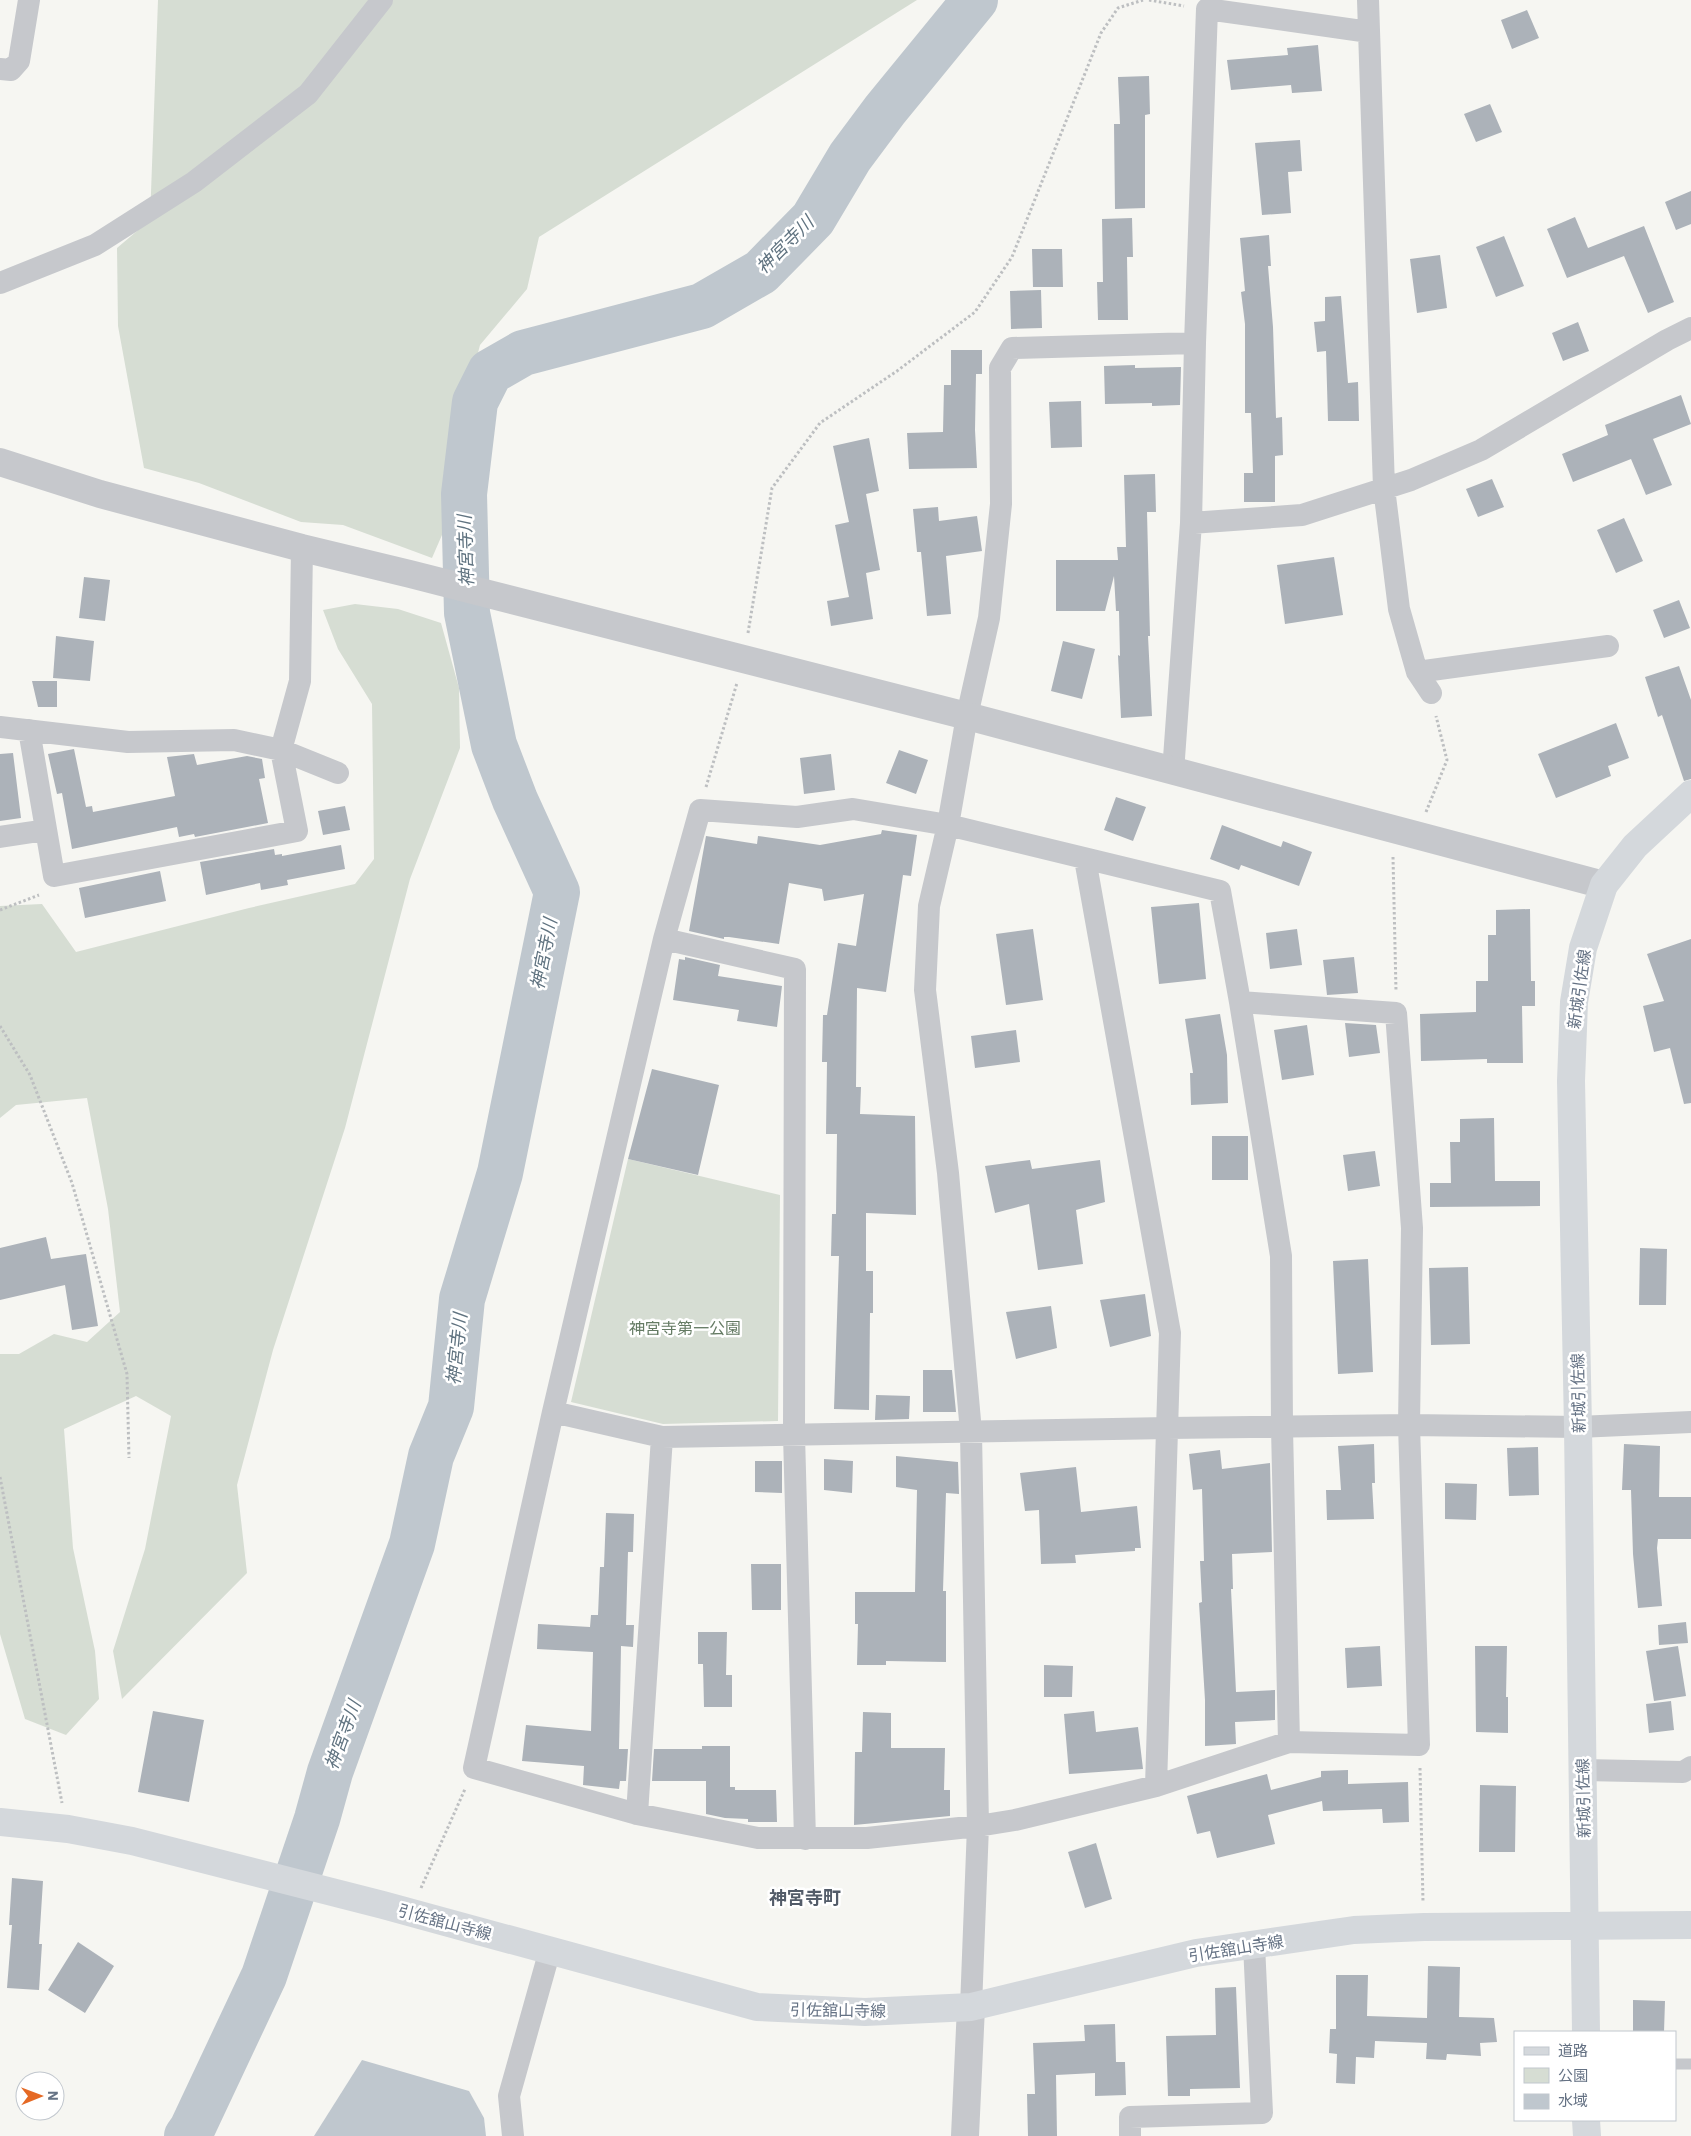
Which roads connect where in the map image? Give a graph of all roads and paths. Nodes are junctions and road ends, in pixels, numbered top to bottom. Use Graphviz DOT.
graph roads {
  1 [pos="29,0"];
  2 [pos="382,0"];
  3 [pos="1143,0"];
  4 [pos="1149,0"];
  5 [pos="1368,0"];
  6 [pos="1207,9"];
  7 [pos="1369,32"];
  8 [pos="0,69"];
  9 [pos="0,283"];
  10 [pos="1691,328"];
  11 [pos="1195,343"];
  12 [pos="0,462"];
  13 [pos="1384,488"];
  14 [pos="1191,523"];
  15 [pos="302,548"];
  16 [pos="1608,646"];
  17 [pos="744,658"];
  18 [pos="1417,672"];
  19 [pos="1431,693"];
  20 [pos="967,716"];
  21 [pos="0,727"];
  22 [pos="29,730"];
  23 [pos="281,750"];
  24 [pos="1173,772"];
  25 [pos="338,773"];
  26 [pos="1691,794"];
  27 [pos="700,810"];
  28 [pos="948,825"];
  29 [pos="46,830"];
  30 [pos="1404,832"];
  31 [pos="0,836"];
  32 [pos="1085,859"];
  33 [pos="54,876"];
  34 [pos="1604,885"];
  35 [pos="0,910"];
  36 [pos="664,939"];
  37 [pos="1240,1002"];
  38 [pos="1396,1012"];
  39 [pos="0,1026"];
  40 [pos="553,1412"];
  41 [pos="1691,1422"];
  42 [pos="1409,1426"];
  43 [pos="1578,1427"];
  44 [pos="1168,1428"];
  45 [pos="1282,1428"];
  46 [pos="971,1432"];
  47 [pos="794,1435"];
  48 [pos="662,1438"];
  49 [pos="129,1458"];
  50 [pos="0,1477"];
  51 [pos="1289,1742"];
  52 [pos="1419,1745"];
  53 [pos="1691,1767"];
  54 [pos="474,1768"];
  55 [pos="1583,1770"];
  56 [pos="1156,1786"];
  57 [pos="637,1814"];
  58 [pos="0,1822"];
  59 [pos="978,1826"];
  60 [pos="68,1829"];
  61 [pos="805,1839"];
  62 [pos="421,1889"];
  63 [pos="1585,1925"];
  64 [pos="1691,1925"];
  65 [pos="1424,1927"];
  66 [pos="1254,1945"];
  67 [pos="550,1950"];
  68 [pos="971,2007"];
  69 [pos="1586,2031"];
  70 [pos="1676,2064"];
  71 [pos="1691,2064"];
  72 [pos="1586,2121"];
  73 [pos="513,2136"];
  74 [pos="965,2136"];
  75 [pos="1130,2136"];
  76 [pos="1587,2136"];
  1 -- 8 [label="street"];
  2 -- 9 [label="street"];
  3 -- 17 [label="path"];
  4 -- 6 [label="path"];
  5 -- 7 [label="street"];
  6 -- 7 [label="street"];
  6 -- 11 [label="street"];
  7 -- 13 [label="street"];
  10 -- 13 [label="street"];
  11 -- 14 [label="street"];
  11 -- 20 [label="street"];
  12 -- 15 [label="street"];
  13 -- 14 [label="street"];
  13 -- 18 [label="street"];
  14 -- 24 [label="street"];
  15 -- 17 [label="street"];
  15 -- 23 [label="street"];
  16 -- 18 [label="street"];
  17 -- 20 [label="street"];
  17 -- 27 [label="path"];
  18 -- 19 [label="street"];
  19 -- 30 [label="path"];
  20 -- 24 [label="street"];
  20 -- 28 [label="street"];
  21 -- 22 [label="street"];
  22 -- 23 [label="street"];
  22 -- 29 [label="street"];
  23 -- 25 [label="street"];
  23 -- 33 [label="street"];
  24 -- 30 [label="street"];
  26 -- 34 [label="main road, 新城引佐線"];
  27 -- 28 [label="street"];
  27 -- 36 [label="street"];
  28 -- 32 [label="street"];
  28 -- 46 [label="street"];
  29 -- 31 [label="street"];
  29 -- 33 [label="street"];
  30 -- 34 [label="street"];
  30 -- 38 [label="path"];
  32 -- 37 [label="street"];
  32 -- 44 [label="street"];
  33 -- 35 [label="path"];
  34 -- 43 [label="main road, 新城引佐線"];
  36 -- 40 [label="street"];
  36 -- 47 [label="street"];
  37 -- 38 [label="street"];
  37 -- 45 [label="street"];
  38 -- 42 [label="street"];
  39 -- 49 [label="path"];
  40 -- 48 [label="street"];
  40 -- 54 [label="street"];
  41 -- 43 [label="street"];
  42 -- 43 [label="street"];
  42 -- 45 [label="street"];
  42 -- 52 [label="street"];
  43 -- 55 [label="main road, 新城引佐線"];
  44 -- 45 [label="street"];
  44 -- 46 [label="street"];
  44 -- 56 [label="street"];
  45 -- 51 [label="street"];
  46 -- 47 [label="street"];
  46 -- 59 [label="street"];
  47 -- 48 [label="street"];
  47 -- 61 [label="street"];
  48 -- 57 [label="street"];
  50 -- 60 [label="path"];
  51 -- 52 [label="street"];
  51 -- 56 [label="street"];
  52 -- 65 [label="path"];
  53 -- 55 [label="street"];
  54 -- 57 [label="street"];
  54 -- 62 [label="path"];
  55 -- 63 [label="main road, 新城引佐線"];
  56 -- 59 [label="street"];
  57 -- 61 [label="street"];
  58 -- 60 [label="main road, 引佐舘山寺線"];
  59 -- 61 [label="street"];
  59 -- 68 [label="street"];
  60 -- 67 [label="main road, 引佐舘山寺線"];
  63 -- 64 [label="main road, 引佐舘山寺線"];
  63 -- 65 [label="main road, 引佐舘山寺線"];
  63 -- 69 [label="main road, 新城引佐線"];
  65 -- 66 [label="main road, 引佐舘山寺線"];
  66 -- 68 [label="main road, 引佐舘山寺線"];
  66 -- 75 [label="street"];
  67 -- 68 [label="main road, 引佐舘山寺線"];
  67 -- 73 [label="street"];
  68 -- 74 [label="street"];
  70 -- 71 [label="lane"];
  72 -- 76 [label="main road"];
}
